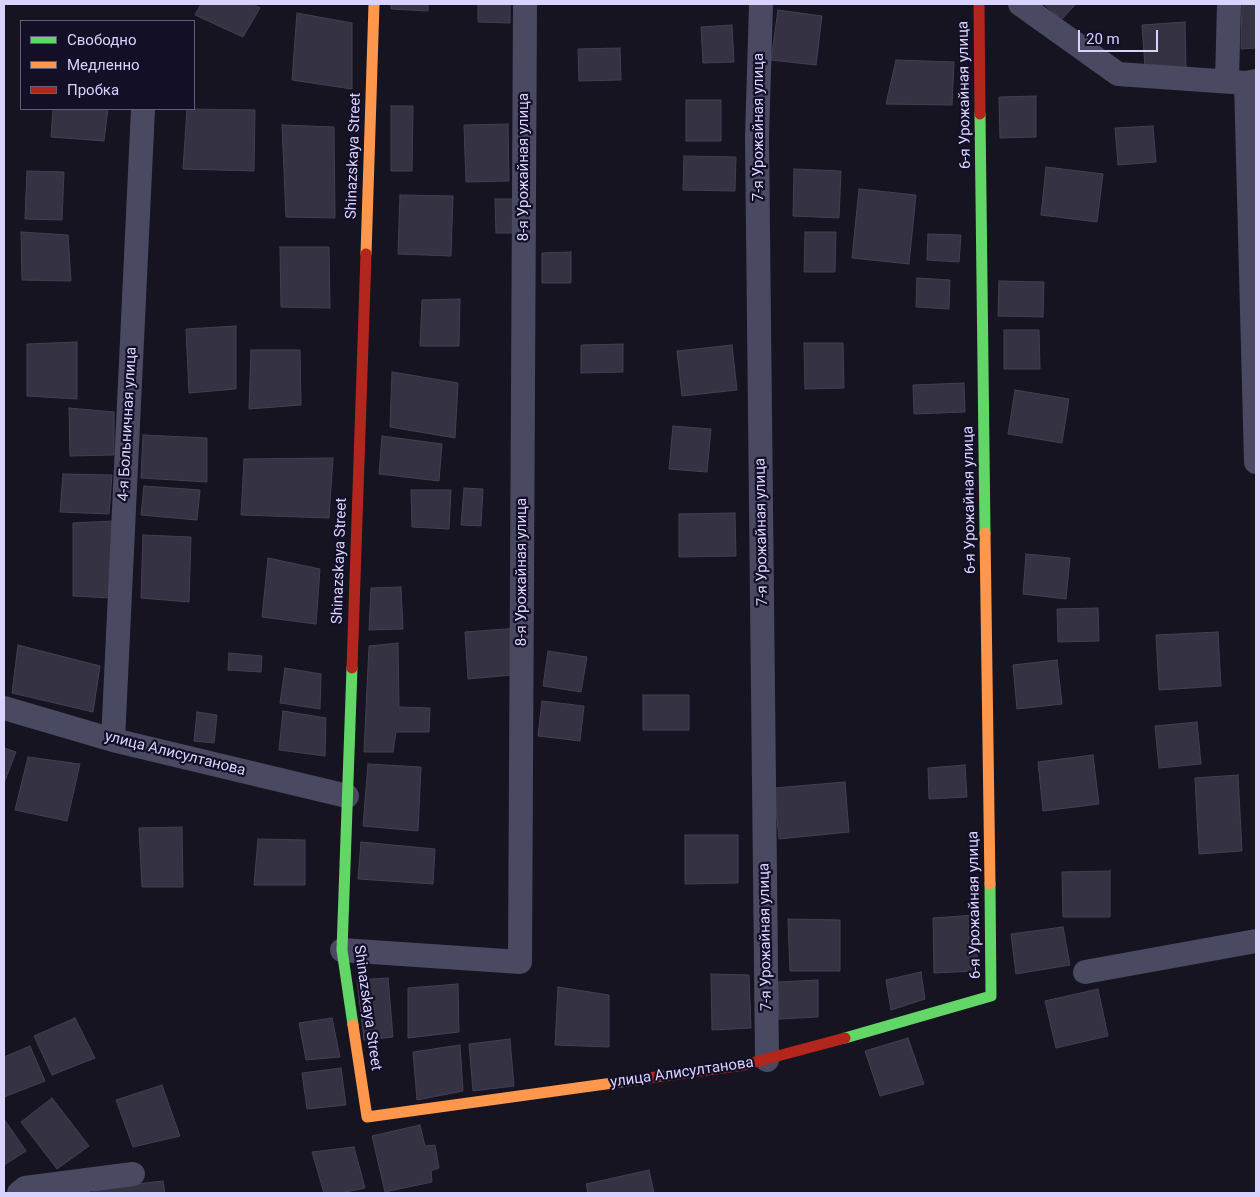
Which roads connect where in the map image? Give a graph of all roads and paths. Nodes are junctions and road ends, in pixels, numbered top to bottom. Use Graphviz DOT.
graph roads {
  1 [pos="374,4"];
  2 [pos="525,4"];
  3 [pos="760,4"];
  4 [pos="979,4"];
  5 [pos="1020,4"];
  6 [pos="1229,4"];
  7 [pos="1243,82"];
  8 [pos="143,110"];
  9 [pos="1256,462"];
  10 [pos="4,708"];
  11 [pos="113,740"];
  12 [pos="347,796"];
  13 [pos="1256,941"];
  14 [pos="342,950"];
  15 [pos="1085,972"];
  16 [pos="991,996"];
  17 [pos="767,1060"];
  18 [pos="367,1117"];
  19 [pos="133,1174"];
  20 [pos="19,1193"];
  1 -- 12 [label="street, Shinazskaya Street"];
  2 -- 14 [label="street, 8-я Урожайная улица"];
  3 -- 17 [label="street, 7-я Урожайная улица"];
  4 -- 16 [label="street, 6-я Урожайная улица"];
  5 -- 7 [label="street"];
  6 -- 7 [label="street"];
  7 -- 9 [label="street"];
  8 -- 11 [label="street, 4-я Больничная улица"];
  10 -- 11 [label="street, улица Алисултанова"];
  11 -- 12 [label="street, улица Алисултанова"];
  12 -- 14 [label="street, Shinazskaya Street"];
  13 -- 15 [label="street"];
  14 -- 18 [label="street, Shinazskaya Street"];
  16 -- 17 [label="street, улица Алисултанова"];
  17 -- 18 [label="street, улица Алисултанова"];
  19 -- 20 [label="street"];
}
